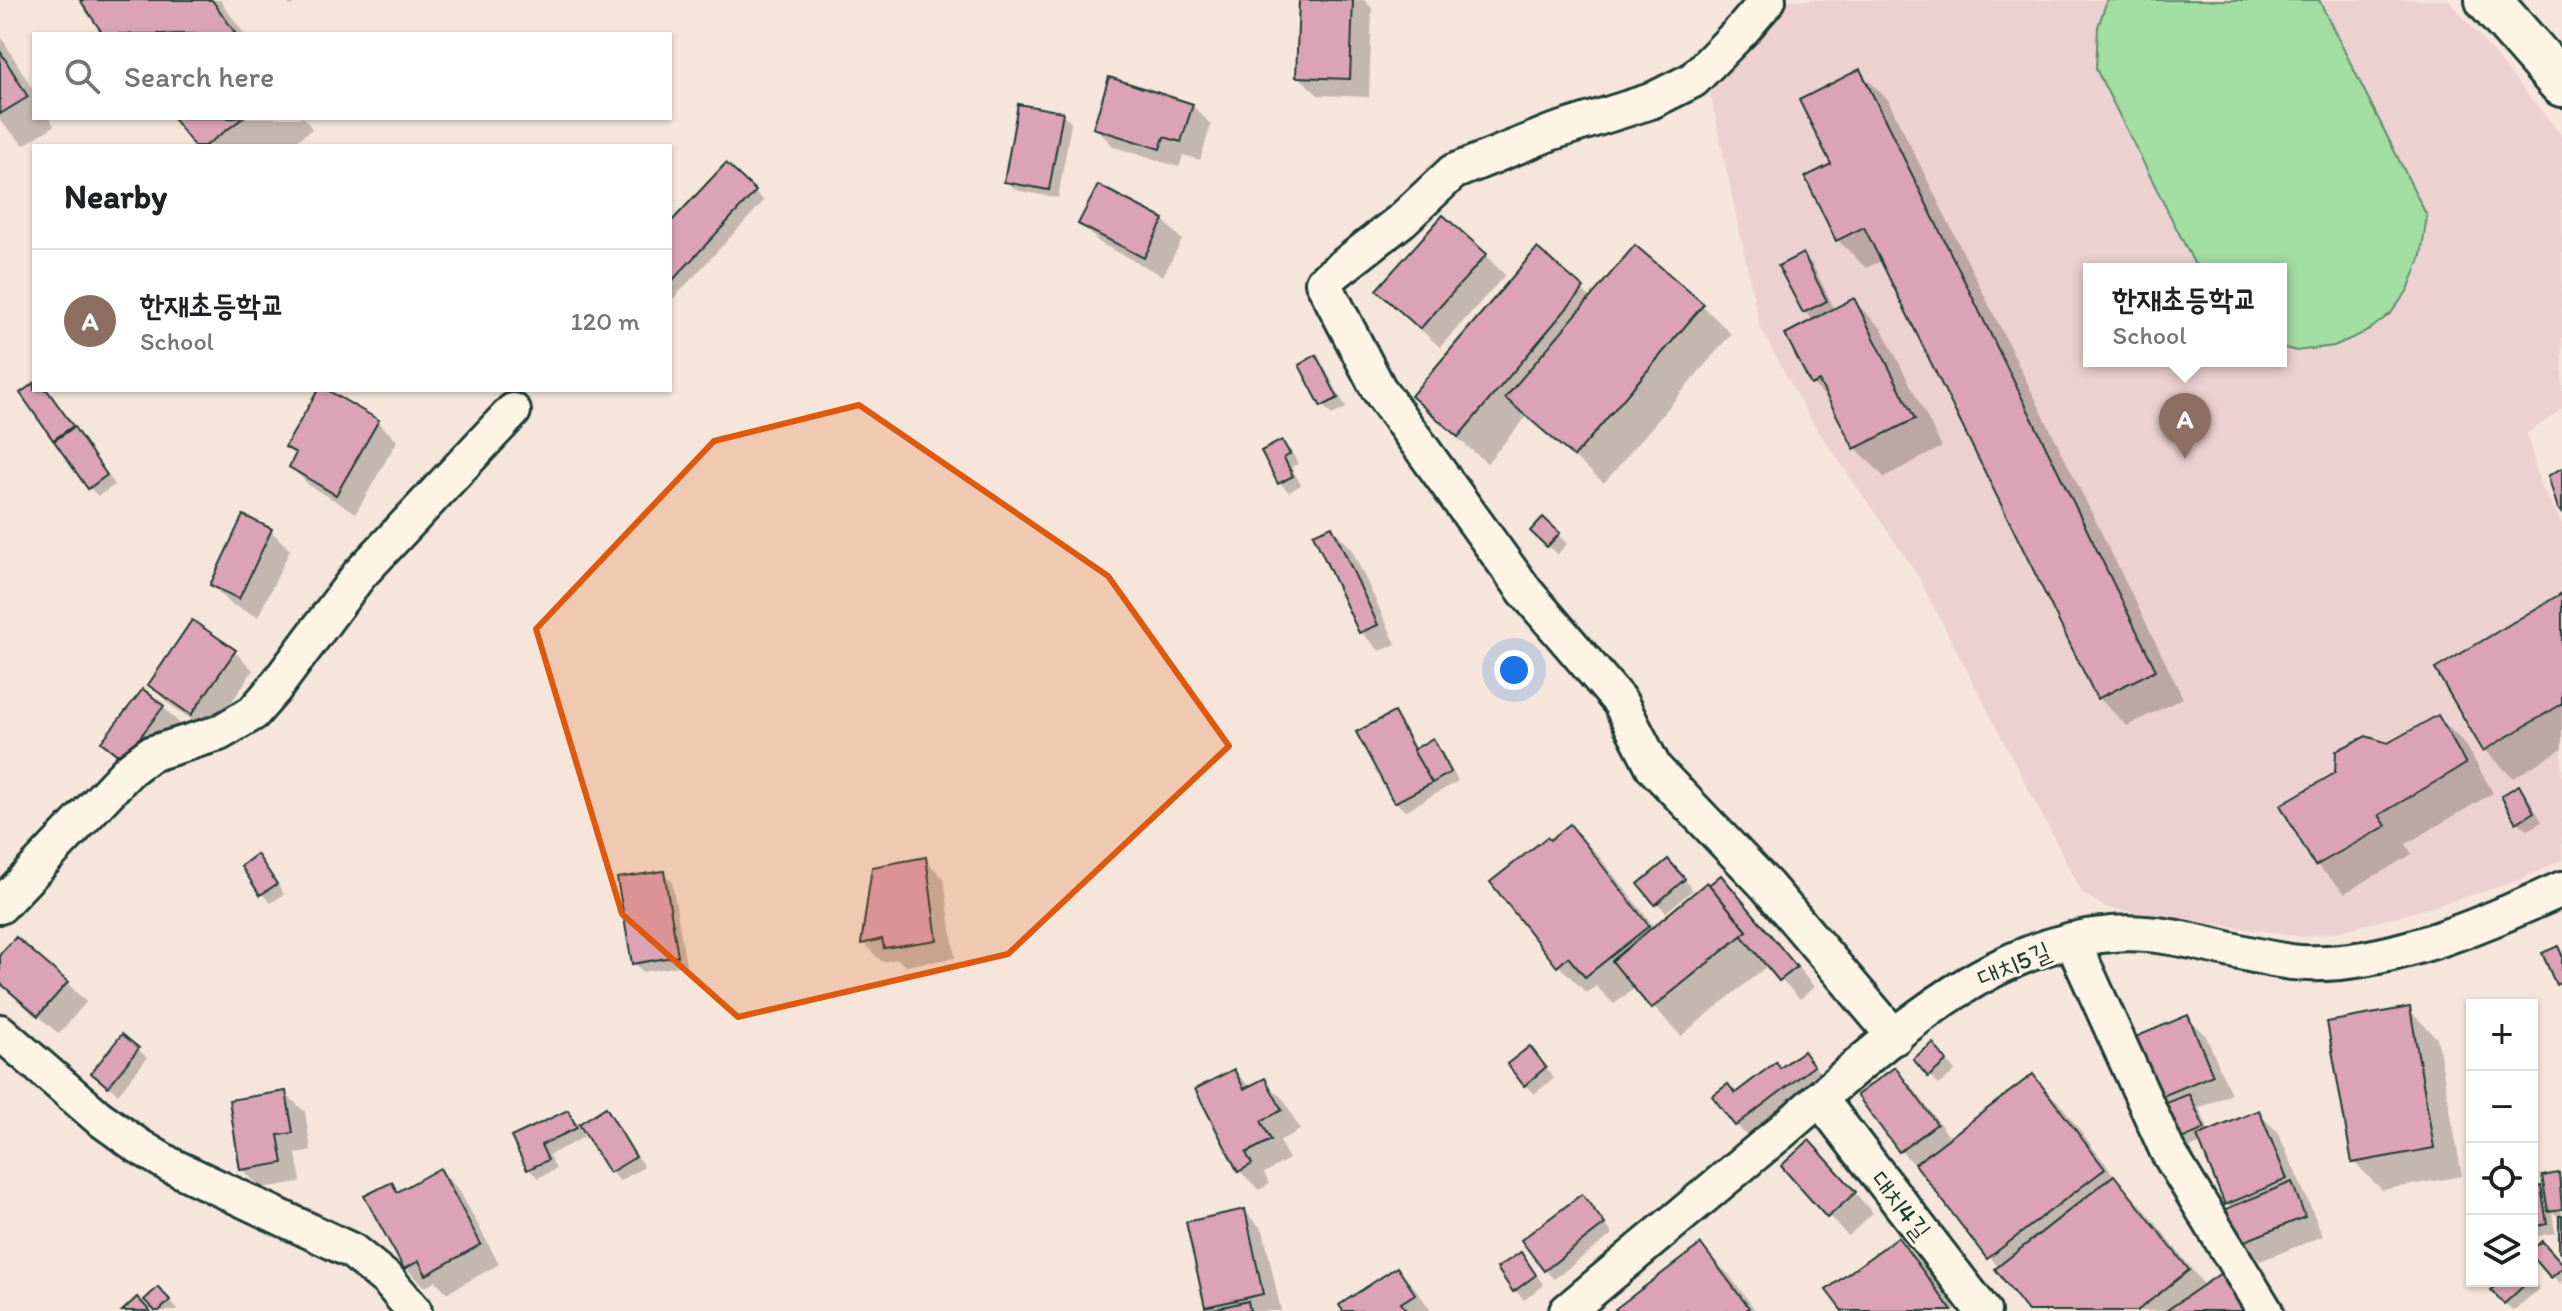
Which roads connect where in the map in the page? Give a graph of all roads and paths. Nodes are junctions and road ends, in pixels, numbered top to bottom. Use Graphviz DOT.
graph roads {
  1 [pos="1768,0"];
  2 [pos="2488,0"];
  3 [pos="2562,84"];
  4 [pos="513,411"];
  5 [pos="2562,889"];
  6 [pos="0,906"];
  7 [pos="2072,940"];
  8 [pos="0,1032"];
  9 [pos="1895,1037"];
  10 [pos="1820,1099"];
  11 [pos="414,1311"];
  12 [pos="1567,1311"];
  13 [pos="1983,1311"];
  14 [pos="2265,1311"];
  1 -- 9 [label="street"];
  2 -- 3 [label="main road"];
  4 -- 6 [label="street"];
  5 -- 7 [label="street, 대치5길"];
  7 -- 9 [label="street, 대치5길"];
  7 -- 14 [label="street"];
  8 -- 11 [label="street"];
  9 -- 10 [label="street, 대치5길"];
  10 -- 12 [label="street, 대치5길"];
  10 -- 13 [label="street, 대치4길"];
}
